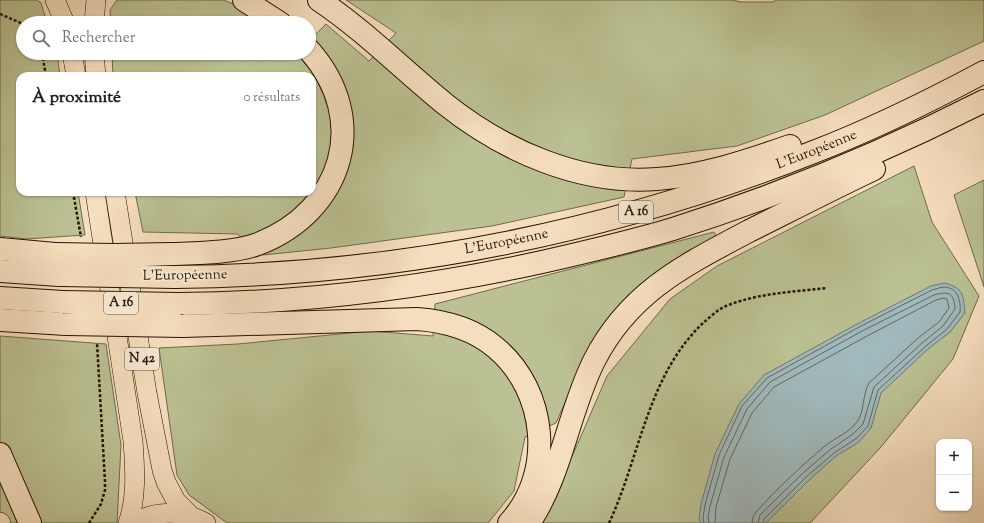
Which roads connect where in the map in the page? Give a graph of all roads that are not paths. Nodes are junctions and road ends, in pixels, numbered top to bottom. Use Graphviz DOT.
graph roads {
  1 [pos="55,0"];
  2 [pos="96,0"];
  3 [pos="244,0"];
  4 [pos="318,0"];
  5 [pos="62,16"];
  6 [pos="95,16"];
  7 [pos="269,16"];
  8 [pos="73,60"];
  9 [pos="95,60"];
  10 [pos="316,60"];
  11 [pos="984,67"];
  12 [pos="75,72"];
  13 [pos="96,72"];
  14 [pos="984,72"];
  15 [pos="984,101"];
  16 [pos="984,109"];
  17 [pos="95,196"];
  18 [pos="116,196"];
  19 [pos="0,249"];
  20 [pos="0,272"];
  21 [pos="0,298"];
  22 [pos="0,320"];
  23 [pos="0,454"];
  24 [pos="198,520"];
  25 [pos="30,523"];
  26 [pos="128,523"];
  27 [pos="134,523"];
  28 [pos="509,523"];
  29 [pos="529,523"];
  1 -- 5 [label="main road"];
  2 -- 6 [label="main road"];
  3 -- 7 [label="highway"];
  4 -- 11 [label="highway"];
  8 -- 12 [label="main road"];
  9 -- 13 [label="main road"];
  10 -- 19 [label="highway, bridge"];
  14 -- 20 [label="highway, L'Européenne / A 16, bridge"];
  15 -- 21 [label="highway, L'Européenne / A 16, bridge"];
  16 -- 29 [label="highway"];
  17 -- 26 [label="main road, N 42"];
  18 -- 24 [label="main road, N 42"];
  22 -- 28 [label="highway, bridge"];
  23 -- 25 [label="highway"];
  24 -- 27 [label="main road"];
}
